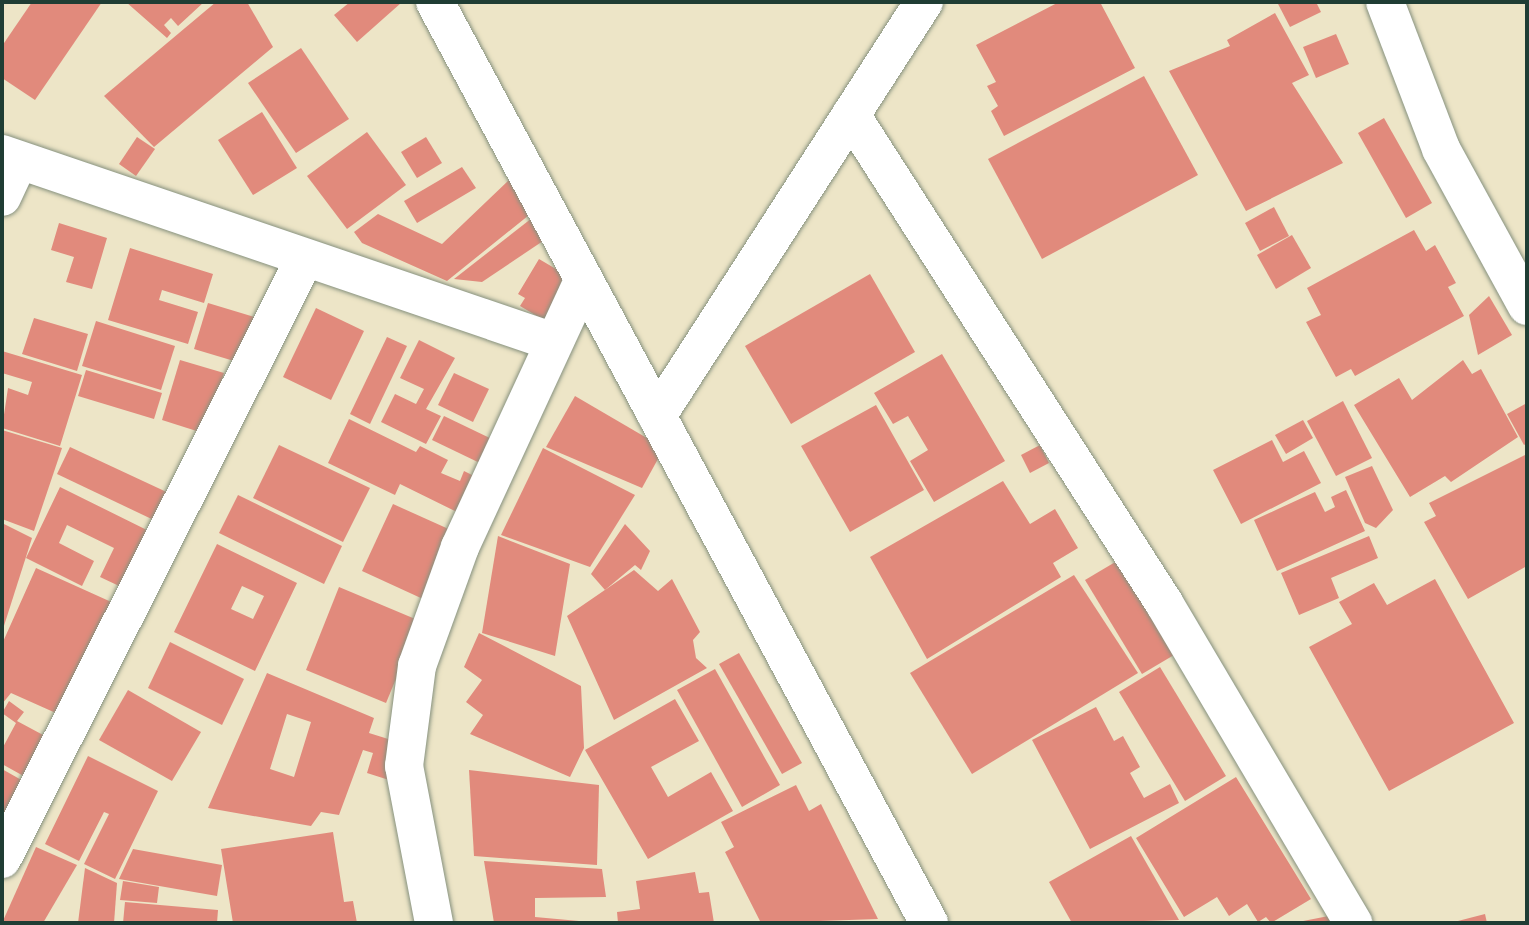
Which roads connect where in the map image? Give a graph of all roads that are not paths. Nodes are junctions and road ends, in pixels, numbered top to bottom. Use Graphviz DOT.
graph roads {
  1 [pos="435,2"];
  2 [pos="924,2"];
  3 [pos="1385,2"];
  4 [pos="852,115"];
  5 [pos="10,158"];
  6 [pos="2,197"];
  7 [pos="305,258"];
  8 [pos="583,281"];
  9 [pos="1527,306"];
  10 [pos="554,342"];
  11 [pos="657,416"];
  12 [pos="2,859"];
  13 [pos="434,923"];
  14 [pos="929,923"];
  15 [pos="1353,923"];
  1 -- 8 [label="street"];
  2 -- 4 [label="street"];
  3 -- 9 [label="street"];
  4 -- 11 [label="street"];
  4 -- 15 [label="street"];
  5 -- 6 [label="street"];
  5 -- 7 [label="street"];
  7 -- 10 [label="street"];
  7 -- 12 [label="street"];
  8 -- 10 [label="street"];
  8 -- 11 [label="street"];
  10 -- 13 [label="street"];
  11 -- 14 [label="street"];
}
